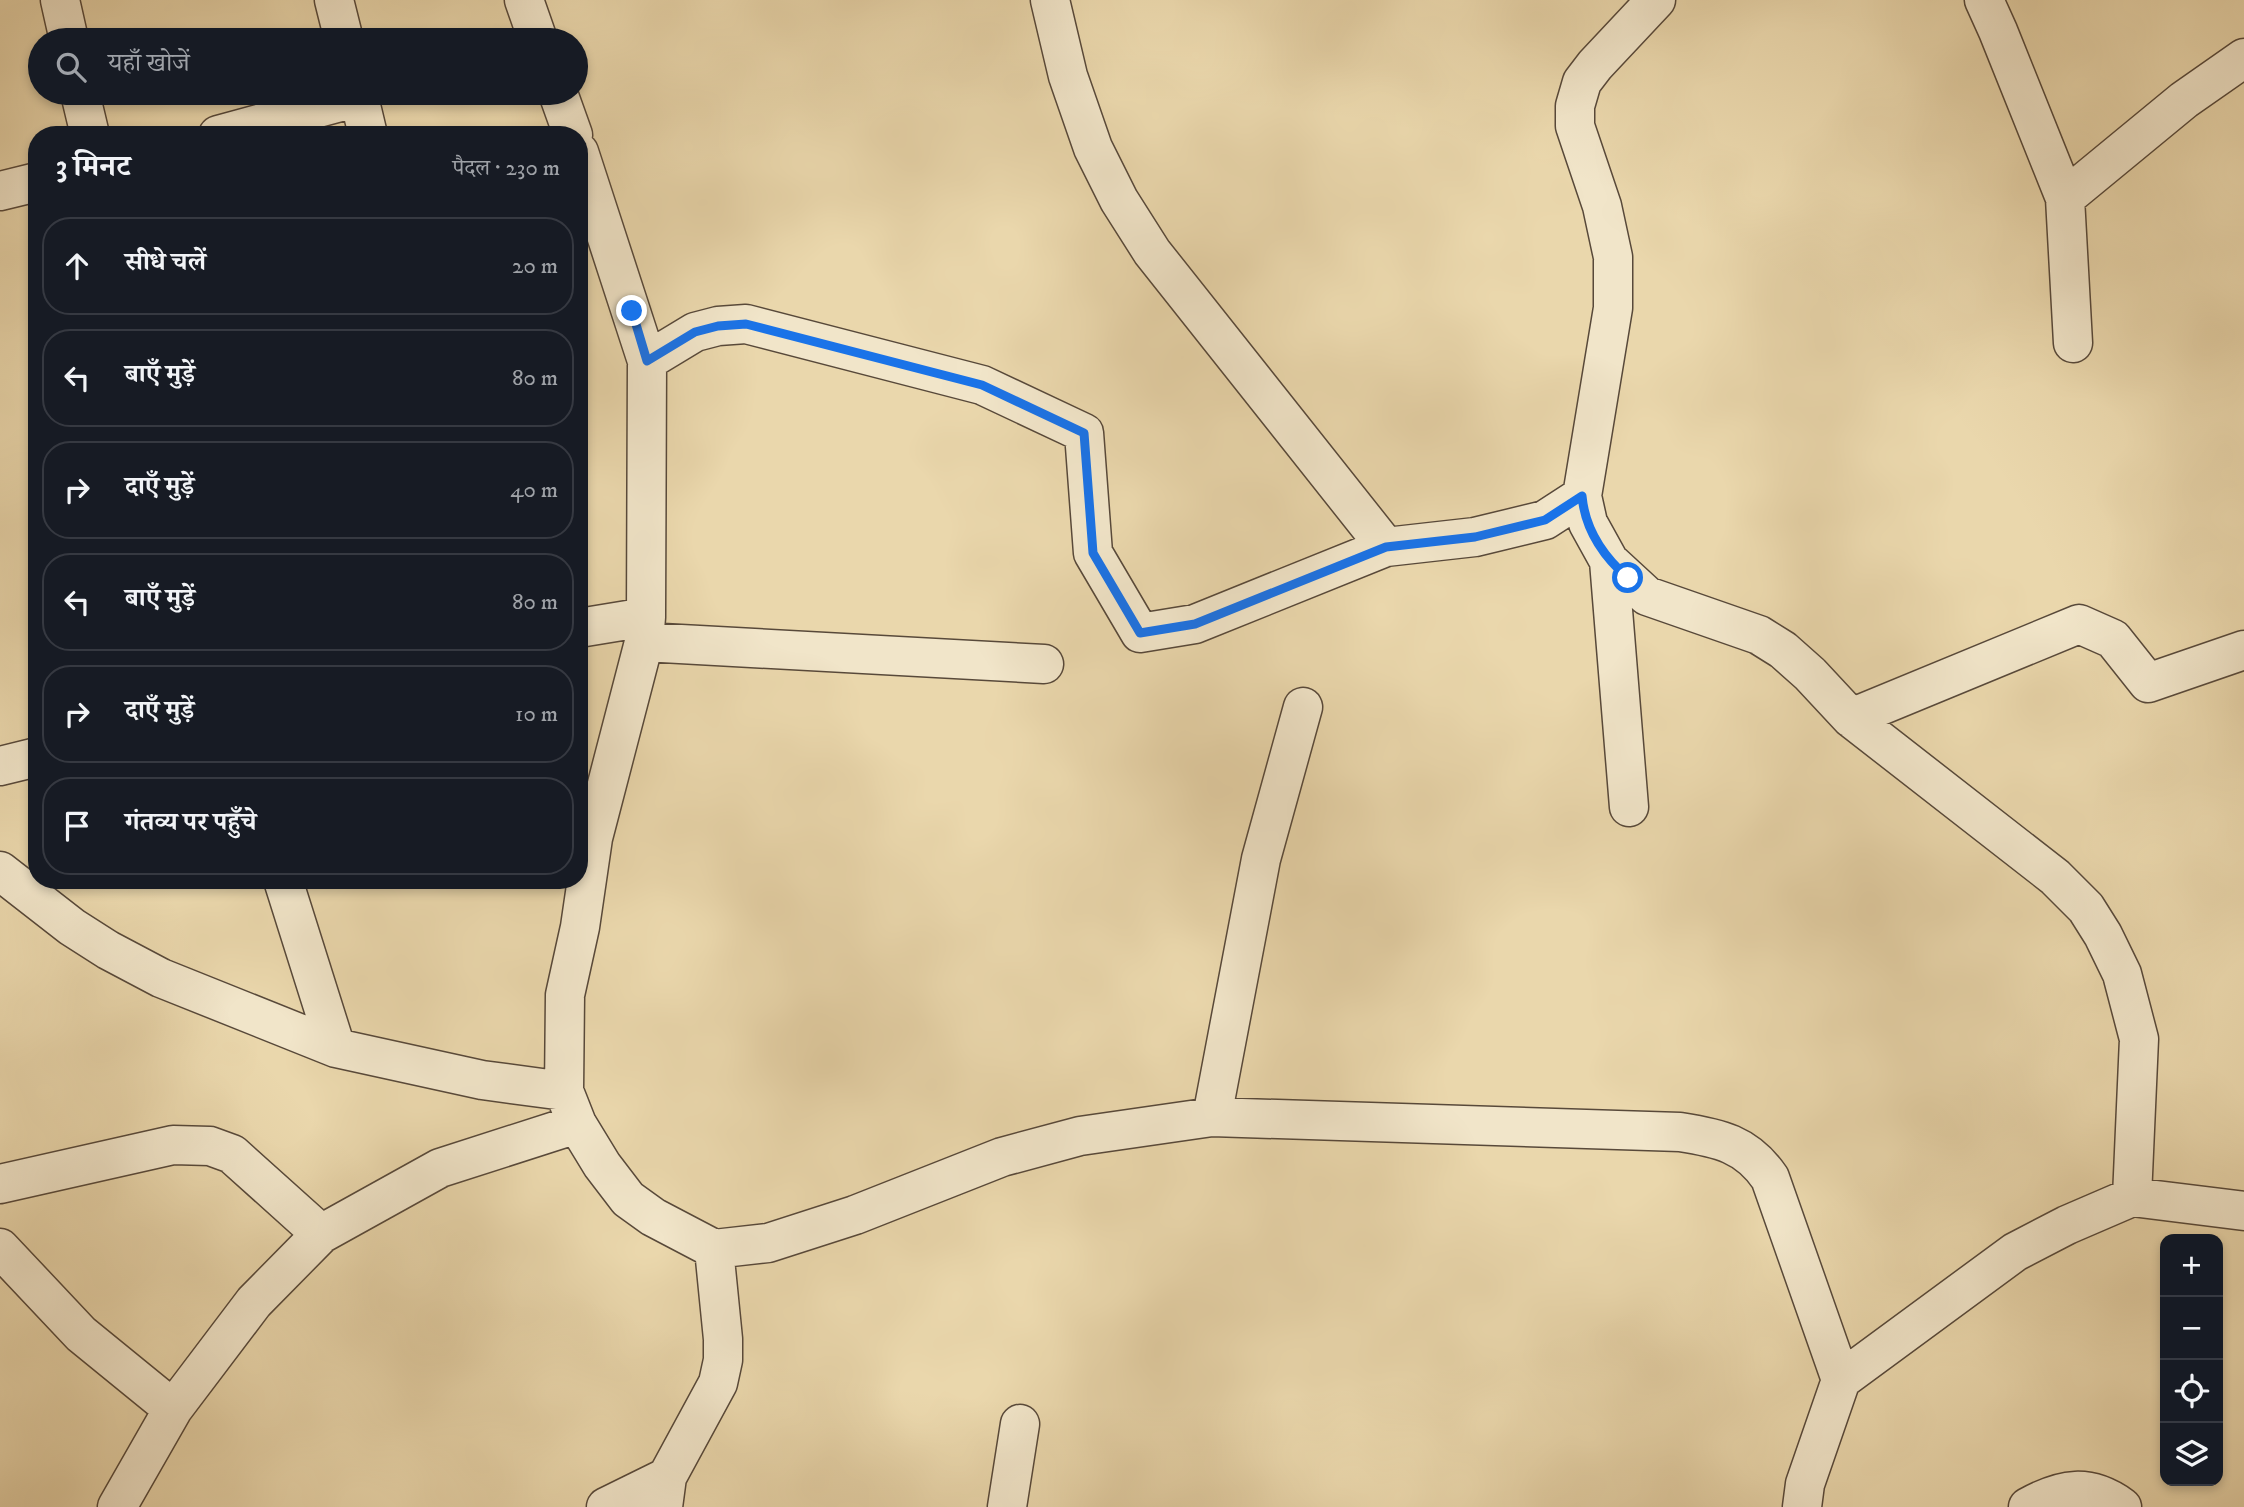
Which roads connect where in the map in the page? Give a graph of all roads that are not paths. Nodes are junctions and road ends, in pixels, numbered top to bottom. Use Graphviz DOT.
graph roads {
  1 [pos="60,0"];
  2 [pos="334,0"];
  3 [pos="524,0"];
  4 [pos="1050,0"];
  5 [pos="1656,0"];
  6 [pos="1984,0"];
  7 [pos="66,28"];
  8 [pos="341,28"];
  9 [pos="534,28"];
  10 [pos="2244,58"];
  11 [pos="83,105"];
  12 [pos="323,105"];
  13 [pos="360,105"];
  14 [pos="562,105"];
  15 [pos="88,126"];
  16 [pos="250,126"];
  17 [pos="366,126"];
  18 [pos="570,126"];
  19 [pos="588,180"];
  20 [pos="28,184"];
  21 [pos="0,191"];
  22 [pos="2065,198"];
  23 [pos="2073,343"];
  24 [pos="647,361"];
  25 [pos="1582,496"];
  26 [pos="1386,547"];
  27 [pos="1609,561"];
  28 [pos="588,628"];
  29 [pos="645,629"];
  30 [pos="2244,650"];
  31 [pos="1044,664"];
  32 [pos="1303,707"];
  33 [pos="1851,718"];
  34 [pos="28,759"];
  35 [pos="0,766"];
  36 [pos="1629,807"];
  37 [pos="0,871"];
  38 [pos="588,872"];
  39 [pos="286,889"];
  40 [pos="586,889"];
  41 [pos="336,1048"];
  42 [pos="570,1107"];
  43 [pos="1212,1117"];
  44 [pos="0,1184"];
  45 [pos="2132,1198"];
  46 [pos="2244,1211"];
  47 [pos="320,1234"];
  48 [pos="0,1248"];
  49 [pos="713,1248"];
  50 [pos="1841,1380"];
  51 [pos="173,1409"];
  52 [pos="1020,1424"];
  53 [pos="665,1492"];
  54 [pos="117,1507"];
  55 [pos="606,1507"];
  56 [pos="1007,1507"];
  57 [pos="1802,1507"];
  58 [pos="2028,1507"];
  59 [pos="2122,1507"];
  1 -- 7 [label="street"];
  2 -- 8 [label="street"];
  3 -- 9 [label="street"];
  4 -- 26 [label="street"];
  5 -- 25 [label="street"];
  6 -- 22 [label="street"];
  10 -- 22 [label="street"];
  11 -- 15 [label="street"];
  12 -- 16 [label="street"];
  13 -- 17 [label="street"];
  14 -- 18 [label="street"];
  19 -- 24 [label="street"];
  20 -- 21 [label="street"];
  22 -- 23 [label="street"];
  24 -- 26 [label="street"];
  24 -- 29 [label="street"];
  25 -- 26 [label="street"];
  25 -- 27 [label="street"];
  27 -- 33 [label="street"];
  27 -- 36 [label="street"];
  28 -- 29 [label="street"];
  29 -- 31 [label="street"];
  29 -- 38 [label="street"];
  30 -- 33 [label="street"];
  32 -- 43 [label="street"];
  33 -- 45 [label="street"];
  34 -- 35 [label="street"];
  37 -- 41 [label="street"];
  39 -- 41 [label="street"];
  40 -- 42 [label="street"];
  41 -- 42 [label="street"];
  42 -- 47 [label="street"];
  42 -- 49 [label="street"];
  43 -- 49 [label="street"];
  43 -- 50 [label="street"];
  44 -- 47 [label="street"];
  45 -- 46 [label="street"];
  45 -- 50 [label="street"];
  47 -- 51 [label="street"];
  48 -- 51 [label="street"];
  49 -- 53 [label="street"];
  50 -- 57 [label="street"];
  51 -- 54 [label="street"];
  52 -- 56 [label="street"];
  53 -- 55 [label="street"];
  58 -- 59 [label="street"];
}
